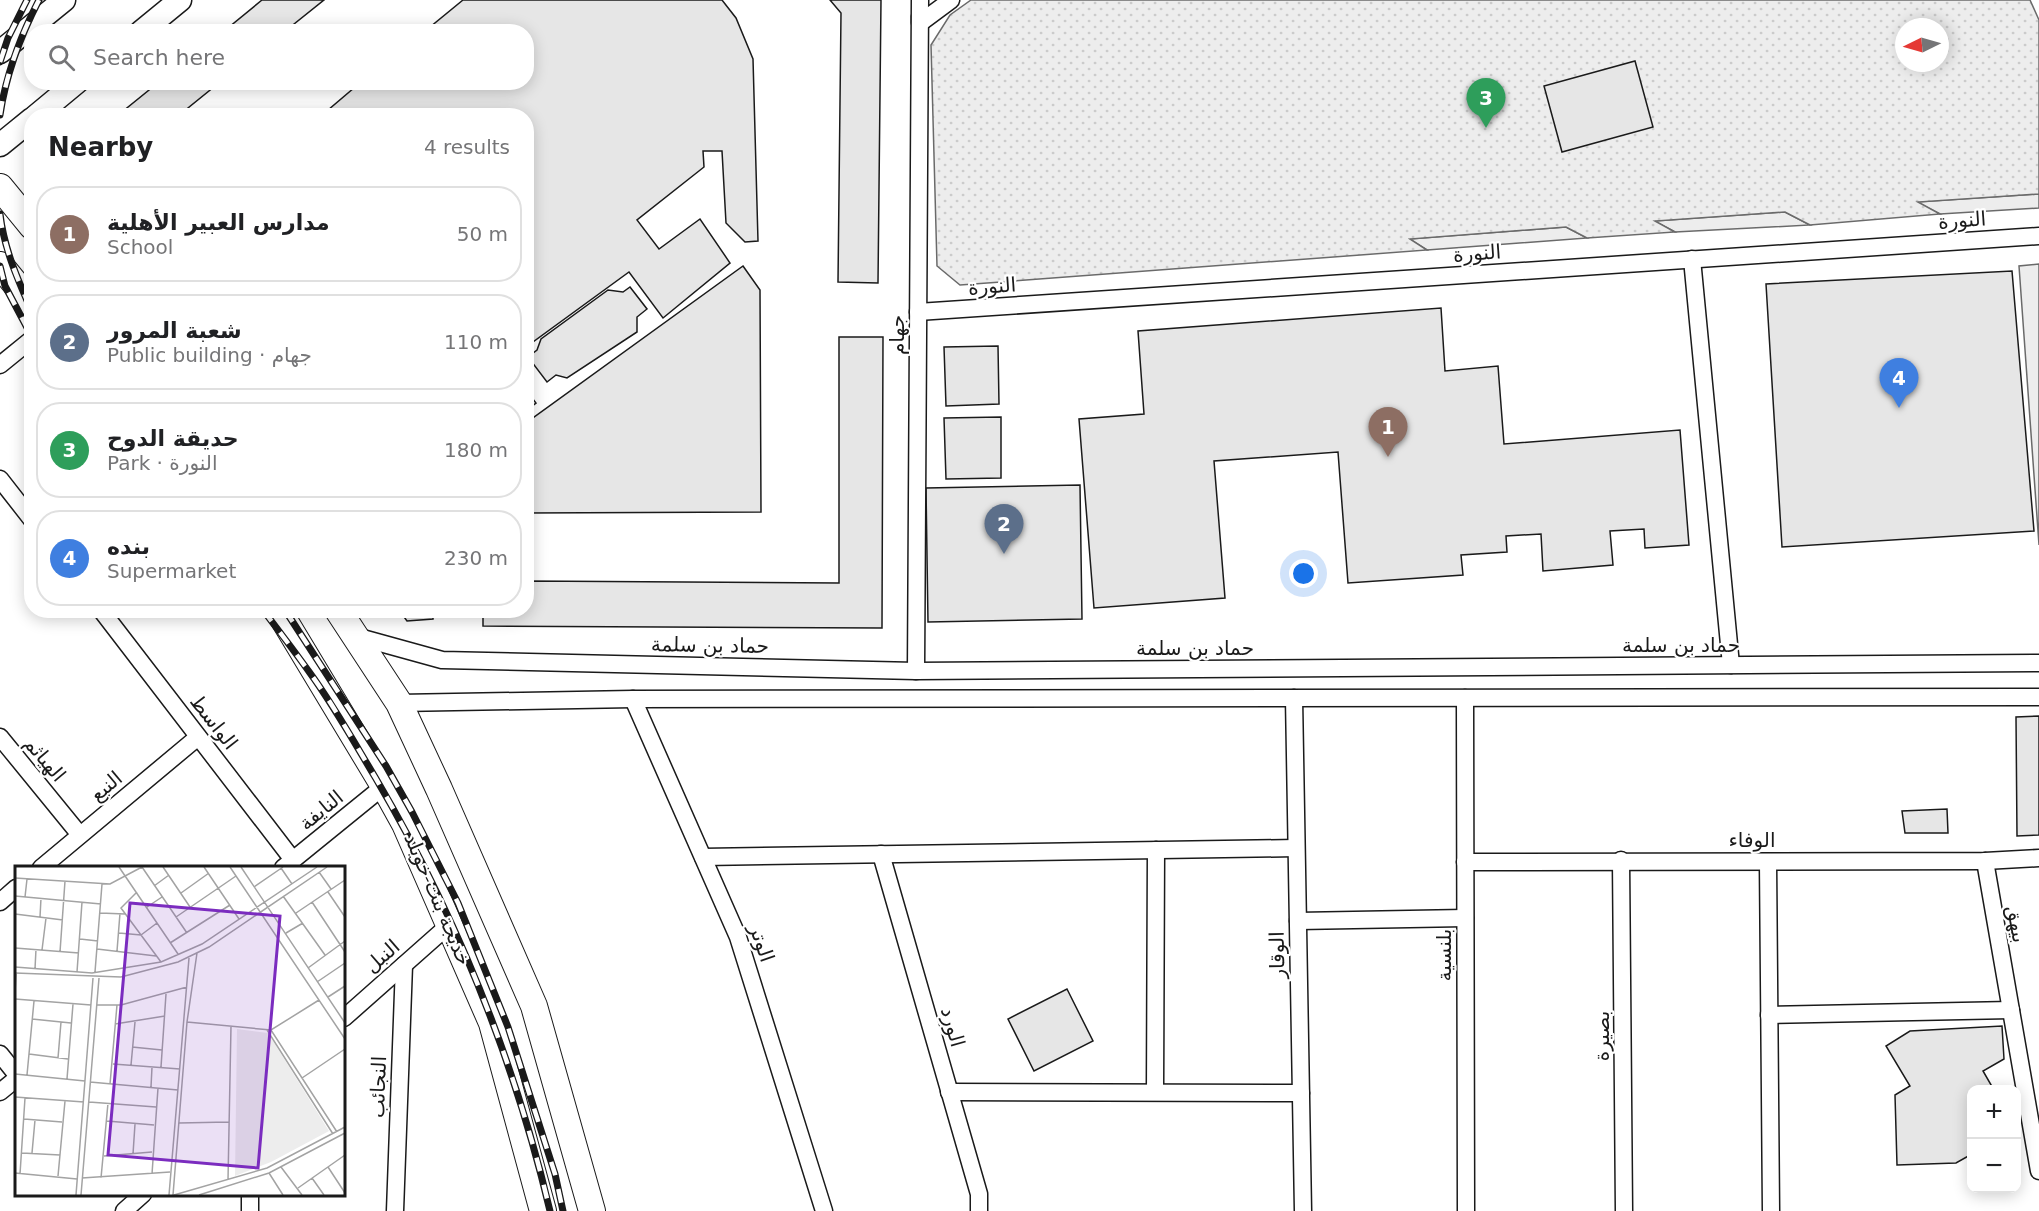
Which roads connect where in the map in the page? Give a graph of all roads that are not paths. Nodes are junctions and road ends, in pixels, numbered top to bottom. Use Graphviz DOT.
graph roads {
  1 [pos="64,0"];
  2 [pos="180,0"];
  3 [pos="920,0"];
  4 [pos="951,0"];
  5 [pos="34,24"];
  6 [pos="151,24"];
  7 [pos="24,32"];
  8 [pos="0,52"];
  9 [pos="67,90"];
  10 [pos="46,108"];
  11 [pos="24,126"];
  12 [pos="0,145"];
  13 [pos="0,187"];
  14 [pos="24,216"];
  15 [pos="2039,236"];
  16 [pos="1692,259"];
  17 [pos="0,265"];
  18 [pos="24,294"];
  19 [pos="918,312"];
  20 [pos="24,346"];
  21 [pos="0,365"];
  22 [pos="0,479"];
  23 [pos="24,510"];
  24 [pos="107,618"];
  25 [pos="283,618"];
  26 [pos="343,618"];
  27 [pos="355,636"];
  28 [pos="2039,663"];
  29 [pos="1731,665"];
  30 [pos="916,670"];
  31 [pos="2039,697"];
  32 [pos="1294,698"];
  33 [pos="1465,698"];
  34 [pos="633,699"];
  35 [pos="399,703"];
  36 [pos="198,737"];
  37 [pos="0,738"];
  38 [pos="384,786"];
  39 [pos="80,835"];
  40 [pos="1296,848"];
  41 [pos="1156,850"];
  42 [pos="881,854"];
  43 [pos="703,857"];
  44 [pos="2039,858"];
  45 [pos="1621,860"];
  46 [pos="1985,861"];
  47 [pos="1465,862"];
  48 [pos="1768,862"];
  49 [pos="288,864"];
  50 [pos="42,866"];
  51 [pos="15,889"];
  52 [pos="0,902"];
  53 [pos="1465,918"];
  54 [pos="1298,921"];
  55 [pos="449,925"];
  56 [pos="404,965"];
  57 [pos="2011,1010"];
  58 [pos="1769,1015"];
  59 [pos="345,1017"];
  60 [pos="0,1054"];
  61 [pos="15,1075"];
  62 [pos="15,1077"];
  63 [pos="0,1092"];
  64 [pos="950,1092"];
  65 [pos="1155,1092"];
  66 [pos="1301,1093"];
  67 [pos="2039,1171"];
  68 [pos="141,1196"];
  69 [pos="124,1211"];
  70 [pos="395,1211"];
  71 [pos="543,1211"];
  72 [pos="592,1211"];
  73 [pos="824,1211"];
  74 [pos="980,1211"];
  75 [pos="1303,1211"];
  76 [pos="1466,1211"];
  77 [pos="1624,1211"];
  78 [pos="1771,1211"];
  1 -- 5 [label="main road"];
  2 -- 6 [label="main road"];
  3 -- 4 [label="street"];
  3 -- 19 [label="street, جهام"];
  7 -- 8 [label="main road"];
  9 -- 10 [label="main road"];
  11 -- 12 [label="main road"];
  13 -- 14 [label="main road"];
  15 -- 16 [label="street, النورة"];
  16 -- 19 [label="street, النورة"];
  16 -- 29 [label="street"];
  17 -- 18 [label="main road"];
  19 -- 30 [label="street, جهام"];
  20 -- 21 [label="street"];
  22 -- 23 [label="street"];
  24 -- 36 [label="street, الواسط"];
  25 -- 38 [label="main road, خديجة بنت خويلد"];
  26 -- 27 [label="main road"];
  27 -- 30 [label="street, حماد بن سلمة"];
  27 -- 35 [label="main road"];
  28 -- 29 [label="street, حماد بن سلمة"];
  29 -- 30 [label="street, حماد بن سلمة"];
  31 -- 33 [label="street"];
  32 -- 33 [label="street"];
  32 -- 34 [label="street"];
  32 -- 40 [label="street, الوقار"];
  33 -- 47 [label="street, بلنسية"];
  34 -- 35 [label="street"];
  34 -- 43 [label="street, الوتر"];
  35 -- 72 [label="main road"];
  36 -- 39 [label="street, النبع"];
  36 -- 49 [label="street, الواسط"];
  37 -- 39 [label="street, الهياثم"];
  38 -- 49 [label="street, النايفة"];
  38 -- 55 [label="main road, خديجة بنت خويلد"];
  39 -- 50 [label="street, النبع"];
  40 -- 41 [label="street"];
  40 -- 54 [label="street, الوقار"];
  41 -- 42 [label="street"];
  41 -- 65 [label="street"];
  42 -- 43 [label="street"];
  42 -- 64 [label="street, الورد"];
  43 -- 73 [label="street, الوتر"];
  44 -- 46 [label="street, الوفاء"];
  45 -- 47 [label="street, الوفاء"];
  45 -- 48 [label="street, الوفاء"];
  45 -- 77 [label="street, بصيرة"];
  46 -- 48 [label="street, الوفاء"];
  46 -- 57 [label="street, بيهق"];
  47 -- 53 [label="street, بلنسية"];
  48 -- 58 [label="street"];
  51 -- 52 [label="street"];
  53 -- 54 [label="street"];
  53 -- 76 [label="street, بلنسية"];
  54 -- 66 [label="street, الوقار"];
  55 -- 56 [label="street, النبل"];
  55 -- 71 [label="main road, خديجة بنت خويلد"];
  56 -- 59 [label="street, النبل"];
  56 -- 70 [label="street, النجائب"];
  57 -- 58 [label="street"];
  57 -- 67 [label="street, بيهق"];
  58 -- 78 [label="street"];
  60 -- 61 [label="street"];
  62 -- 63 [label="street"];
  64 -- 65 [label="street"];
  64 -- 74 [label="street, الورد"];
  65 -- 66 [label="street"];
  66 -- 75 [label="street, الوقار"];
  68 -- 69 [label="street"];
}
